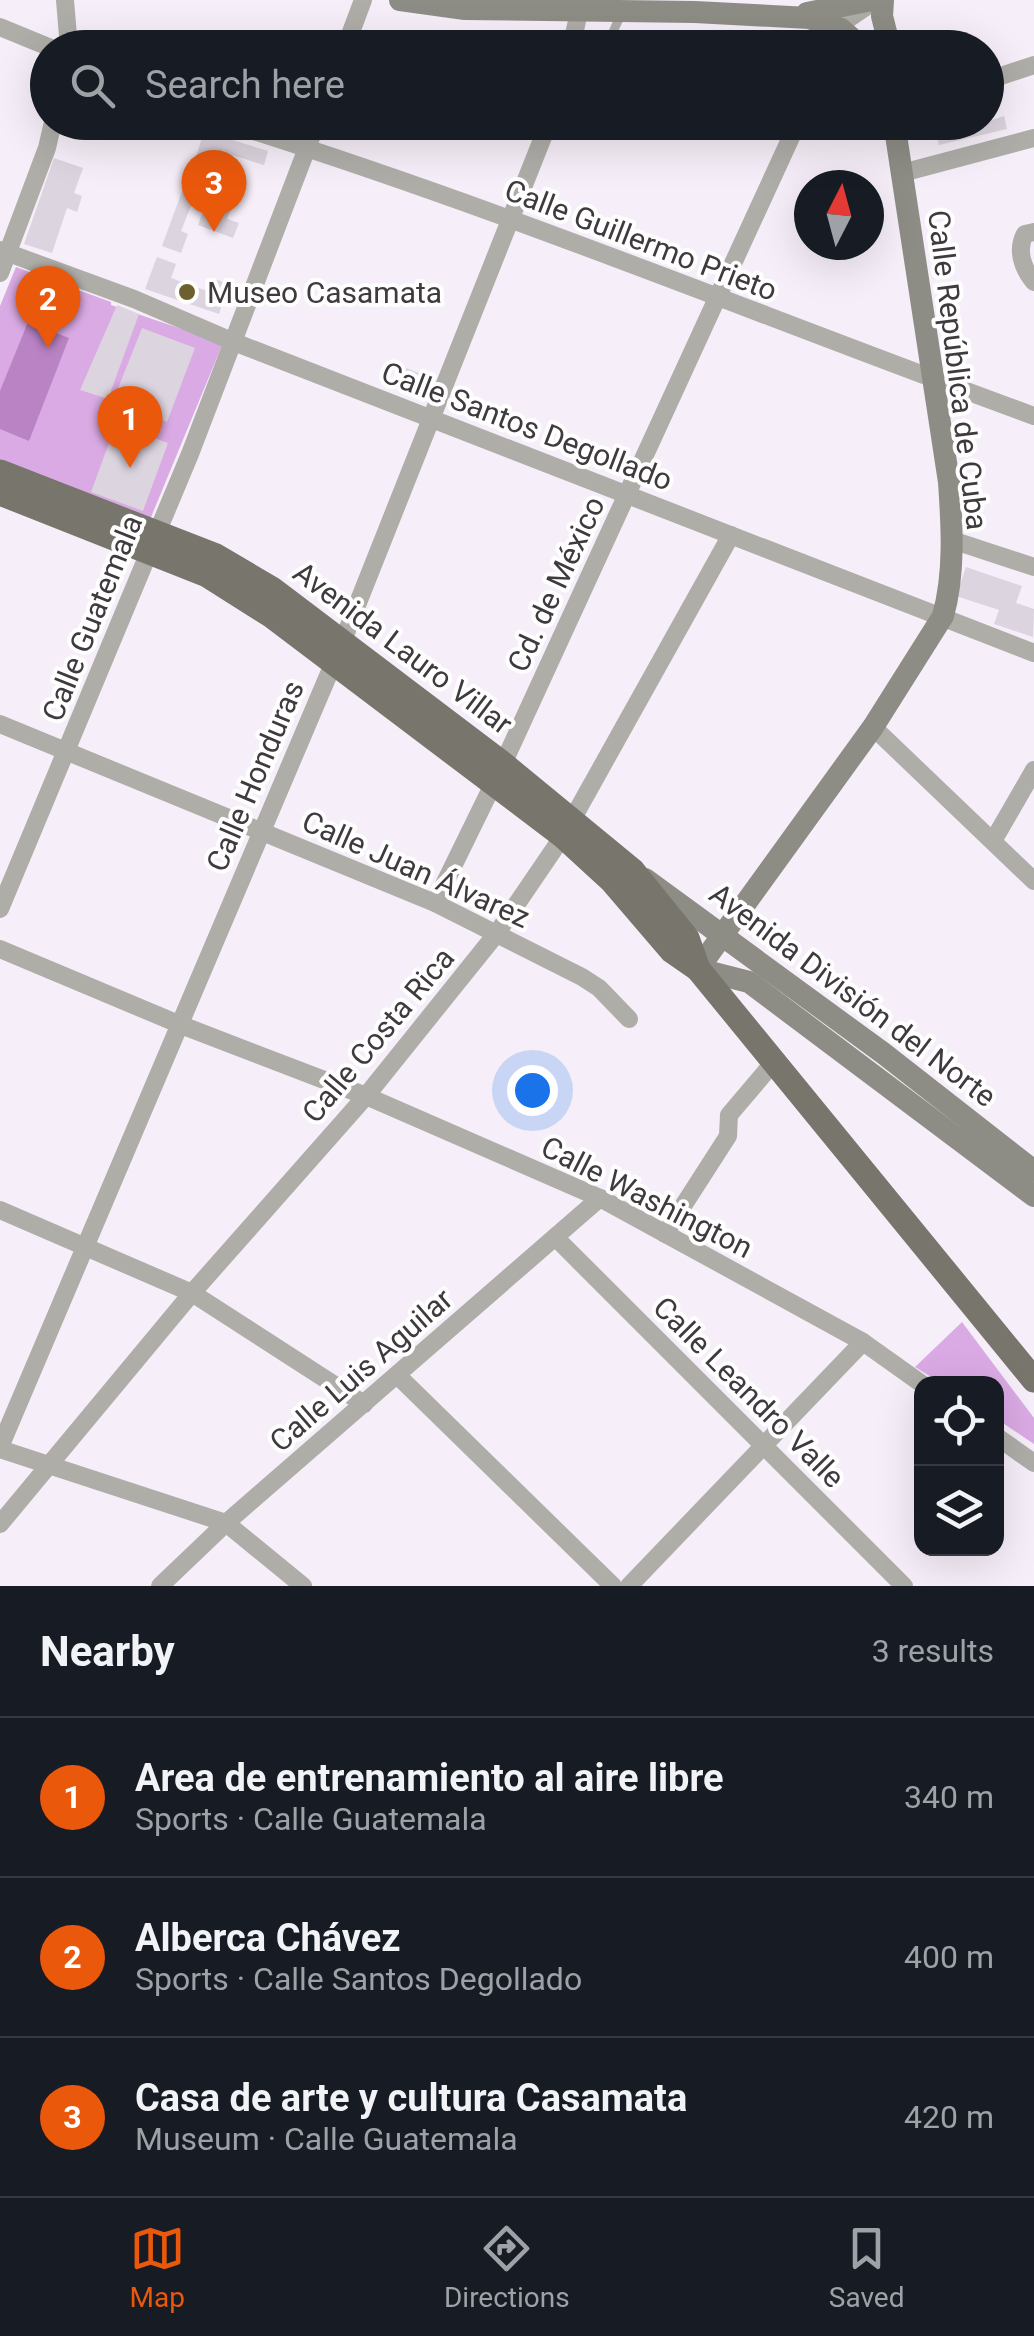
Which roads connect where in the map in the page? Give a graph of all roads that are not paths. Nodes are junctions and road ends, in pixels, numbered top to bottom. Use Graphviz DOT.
graph roads {
  1 [pos="65,0"];
  2 [pos="363,0"];
  3 [pos="400,0"];
  4 [pos="878,0"];
  5 [pos="579,12"];
  6 [pos="622,12"];
  7 [pos="788,16"];
  8 [pos="0,27"];
  9 [pos="68,30"];
  10 [pos="352,30"];
  11 [pos="575,30"];
  12 [pos="614,30"];
  13 [pos="826,30"];
  14 [pos="843,30"];
  15 [pos="886,30"];
  16 [pos="30,39"];
  17 [pos="1034,65"];
  18 [pos="1004,76"];
  19 [pos="1034,138"];
  20 [pos="49,140"];
  21 [pos="282,140"];
  22 [pos="311,140"];
  23 [pos="542,140"];
  24 [pos="790,140"];
  25 [pos="897,140"];
  26 [pos="308,148"];
  27 [pos="902,173"];
  28 [pos="512,220"];
  29 [pos="1034,232"];
  30 [pos="4,251"];
  31 [pos="0,273"];
  32 [pos="1034,282"];
  33 [pos="718,298"];
  34 [pos="234,342"];
  35 [pos="933,379"];
  36 [pos="1034,416"];
  37 [pos="434,418"];
  38 [pos="0,472"];
  39 [pos="0,493"];
  40 [pos="628,494"];
  41 [pos="731,535"];
  42 [pos="952,540"];
  43 [pos="153,542"];
  44 [pos="1034,567"];
  45 [pos="943,616"];
  46 [pos="338,653"];
  47 [pos="1034,654"];
  48 [pos="0,724"];
  49 [pos="873,727"];
  50 [pos="68,751"];
  51 [pos="1034,772"];
  52 [pos="498,773"];
  53 [pos="568,827"];
  54 [pos="262,831"];
  55 [pos="993,841"];
  56 [pos="633,871"];
  57 [pos="1034,881"];
  58 [pos="435,904"];
  59 [pos="0,909"];
  60 [pos="497,933"];
  61 [pos="724,936"];
  62 [pos="0,949"];
  63 [pos="698,969"];
  64 [pos="630,1019"];
  65 [pos="181,1025"];
  66 [pos="883,1053"];
  67 [pos="774,1062"];
  68 [pos="868,1072"];
  69 [pos="366,1096"];
  70 [pos="1034,1171"];
  71 [pos="1034,1196"];
  72 [pos="600,1198"];
  73 [pos="0,1210"];
  74 [pos="665,1234"];
  75 [pos="556,1237"];
  76 [pos="84,1247"];
  77 [pos="192,1292"];
  78 [pos="864,1342"];
  79 [pos="397,1375"];
  80 [pos="1033,1376"];
  81 [pos="914,1378"];
  82 [pos="364,1404"];
  83 [pos="1004,1442"];
  84 [pos="0,1448"];
  85 [pos="764,1448"];
  86 [pos="1034,1463"];
  87 [pos="48,1466"];
  88 [pos="0,1524"];
  89 [pos="226,1524"];
  90 [pos="160,1586"];
  91 [pos="303,1586"];
  92 [pos="613,1586"];
  93 [pos="629,1586"];
  94 [pos="904,1586"];
  1 -- 9 [label="street"];
  2 -- 10 [label="street"];
  3 -- 5 [label="street"];
  4 -- 7 [label="street"];
  4 -- 14 [label="street"];
  4 -- 15 [label="street"];
  5 -- 6 [label="street"];
  5 -- 11 [label="street"];
  6 -- 7 [label="street"];
  6 -- 12 [label="lane"];
  7 -- 13 [label="street"];
  8 -- 16 [label="street"];
  17 -- 18 [label="street"];
  19 -- 27 [label="street"];
  20 -- 30 [label="street"];
  21 -- 26 [label="street, Calle Guillermo Prieto"];
  22 -- 26 [label="street, Calle Guatemala"];
  23 -- 28 [label="street, Calle Honduras"];
  24 -- 33 [label="street, Cd. de México"];
  25 -- 27 [label="street, Calle República de Cuba"];
  26 -- 28 [label="street, Calle Guillermo Prieto"];
  26 -- 34 [label="street, Calle Guatemala"];
  27 -- 35 [label="street, Calle República de Cuba"];
  28 -- 33 [label="street, Calle Guillermo Prieto"];
  28 -- 37 [label="street, Calle Honduras"];
  29 -- 32 [label="street"];
  30 -- 31 [label="street"];
  30 -- 34 [label="street, Calle Santos Degollado"];
  33 -- 35 [label="street, Calle Guillermo Prieto"];
  33 -- 40 [label="street, Cd. de México"];
  34 -- 37 [label="street, Calle Santos Degollado"];
  34 -- 43 [label="street, Calle Guatemala"];
  35 -- 36 [label="street, Calle Guillermo Prieto"];
  35 -- 42 [label="street, Calle República de Cuba"];
  37 -- 40 [label="street, Calle Santos Degollado"];
  37 -- 46 [label="street, Calle Honduras"];
  38 -- 43 [label="main road, Avenida Lauro Villar"];
  39 -- 43 [label="main road, Avenida Lauro Villar"];
  40 -- 41 [label="street, Calle Santos Degollado"];
  40 -- 52 [label="street, Cd. de México"];
  41 -- 45 [label="street, Calle Santos Degollado"];
  41 -- 53 [label="street, Calle Costa Rica"];
  42 -- 44 [label="street"];
  42 -- 45 [label="street, Calle República de Cuba"];
  43 -- 46 [label="main road, Avenida Lauro Villar"];
  43 -- 50 [label="street, Calle Guatemala"];
  45 -- 47 [label="street, Calle Santos Degollado"];
  45 -- 49 [label="street, Calle República de Cuba"];
  46 -- 52 [label="main road, Avenida Lauro Villar"];
  46 -- 54 [label="street, Calle Honduras"];
  48 -- 50 [label="street, Calle Juan Álvarez"];
  49 -- 55 [label="street"];
  49 -- 61 [label="street, Calle República de Cuba"];
  50 -- 54 [label="street, Calle Juan Álvarez"];
  50 -- 59 [label="street, Calle Guatemala"];
  51 -- 55 [label="street"];
  52 -- 53 [label="main road, Avenida Lauro Villar"];
  52 -- 58 [label="street, Cd. de México"];
  53 -- 56 [label="main road, Avenida Lauro Villar"];
  53 -- 60 [label="street, Calle Costa Rica"];
  53 -- 63 [label="main road, Avenida Lauro Villar"];
  54 -- 58 [label="street, Calle Juan Álvarez"];
  54 -- 65 [label="street, Calle Honduras"];
  55 -- 57 [label="street"];
  56 -- 61 [label="street, Avenida División del Norte"];
  56 -- 63 [label="main road, Avenida Lauro Villar"];
  58 -- 60 [label="street, Calle Juan Álvarez"];
  60 -- 64 [label="street, Calle Juan Álvarez"];
  60 -- 69 [label="street, Calle Costa Rica"];
  61 -- 63 [label="street, Calle República de Cuba"];
  61 -- 66 [label="street, Avenida División del Norte"];
  62 -- 65 [label="street, Calle Washington"];
  63 -- 67 [label="main road, Avenida Lauro Villar"];
  63 -- 68 [label="street, Avenida División del Norte"];
  65 -- 69 [label="street, Calle Washington"];
  65 -- 76 [label="street, Calle Honduras"];
  66 -- 68 [label="street"];
  66 -- 70 [label="street, Avenida División del Norte"];
  67 -- 74 [label="street"];
  67 -- 80 [label="main road, Avenida Lauro Villar"];
  68 -- 71 [label="street, Avenida División del Norte"];
  69 -- 72 [label="street, Calle Washington"];
  69 -- 77 [label="street, Calle Costa Rica"];
  72 -- 74 [label="street, Calle Washington"];
  72 -- 75 [label="street, Calle Luis Aguilar"];
  73 -- 76 [label="street"];
  74 -- 78 [label="street, Calle Washington"];
  75 -- 79 [label="street, Calle Luis Aguilar"];
  75 -- 85 [label="street, Calle Leandro Valle"];
  76 -- 77 [label="street"];
  76 -- 84 [label="street, Calle Honduras"];
  77 -- 82 [label="street"];
  77 -- 87 [label="street, Calle Costa Rica"];
  78 -- 81 [label="street, Calle Washington"];
  78 -- 85 [label="street"];
  79 -- 82 [label="street, Calle Luis Aguilar"];
  79 -- 92 [label="street"];
  82 -- 89 [label="street, Calle Luis Aguilar"];
  83 -- 86 [label="street"];
  84 -- 87 [label="street"];
  85 -- 93 [label="street"];
  85 -- 94 [label="street, Calle Leandro Valle"];
  87 -- 88 [label="street, Calle Costa Rica"];
  87 -- 89 [label="street"];
  89 -- 90 [label="street, Calle Luis Aguilar"];
  89 -- 91 [label="street"];
}
